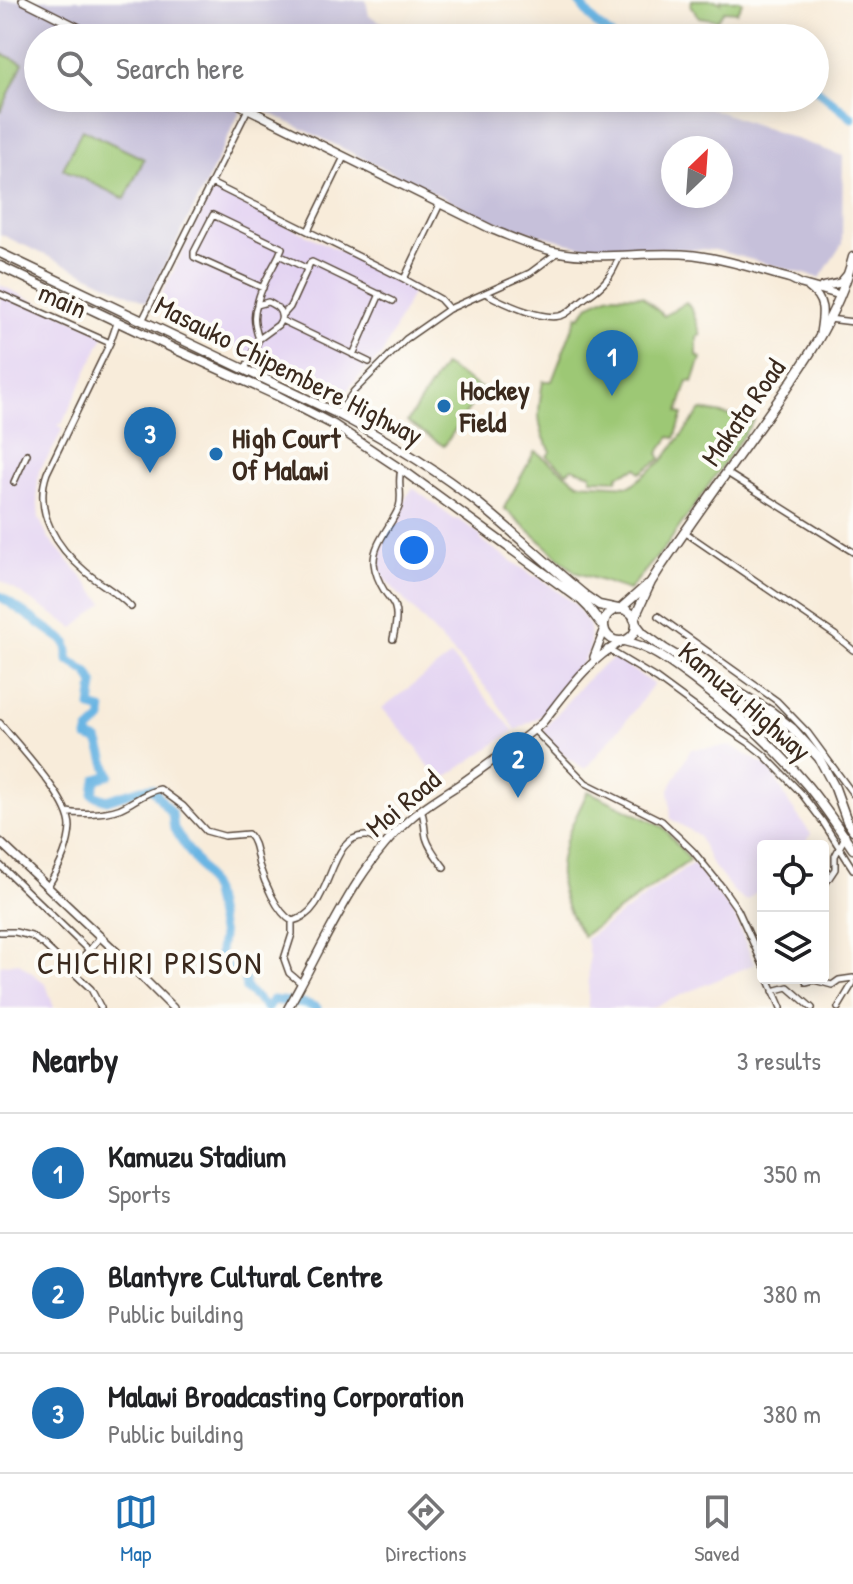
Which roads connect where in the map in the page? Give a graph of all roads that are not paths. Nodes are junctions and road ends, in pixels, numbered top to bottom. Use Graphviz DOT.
graph roads {
  1 [pos="23,0"];
  2 [pos="71,24"];
  3 [pos="246,112"];
  4 [pos="254,112"];
  5 [pos="344,157"];
  6 [pos="211,183"];
  7 [pos="440,203"];
  8 [pos="308,231"];
  9 [pos="558,252"];
  10 [pos="0,253"];
  11 [pos="279,255"];
  12 [pos="620,255"];
  13 [pos="853,257"];
  14 [pos="0,266"];
  15 [pos="308,269"];
  16 [pos="849,272"];
  17 [pos="404,279"];
  18 [pos="801,284"];
  19 [pos="815,287"];
  20 [pos="263,288"];
  21 [pos="487,293"];
  22 [pos="0,294"];
  23 [pos="380,294"];
  24 [pos="840,295"];
  25 [pos="393,301"];
  26 [pos="257,305"];
  27 [pos="449,309"];
  28 [pos="281,318"];
  29 [pos="829,319"];
  30 [pos="142,321"];
  31 [pos="118,322"];
  32 [pos="853,322"];
  33 [pos="820,335"];
  34 [pos="259,339"];
  35 [pos="110,343"];
  36 [pos="353,355"];
  37 [pos="369,362"];
  38 [pos="244,370"];
  39 [pos="338,414"];
  40 [pos="27,454"];
  41 [pos="423,462"];
  42 [pos="405,472"];
  43 [pos="727,473"];
  44 [pos="14,482"];
  45 [pos="686,533"];
  46 [pos="853,552"];
  47 [pos="651,582"];
  48 [pos="131,607"];
  49 [pos="619,609"];
  50 [pos="658,616"];
  51 [pos="635,622"];
  52 [pos="604,630"];
  53 [pos="393,639"];
  54 [pos="622,641"];
  55 [pos="607,649"];
  56 [pos="853,650"];
  57 [pos="589,665"];
  58 [pos="0,723"];
  59 [pos="534,730"];
  60 [pos="853,793"];
  61 [pos="421,809"];
  62 [pos="67,812"];
  63 [pos="853,827"];
  64 [pos="845,837"];
  65 [pos="0,842"];
  66 [pos="384,845"];
  67 [pos="840,847"];
  68 [pos="853,849"];
  69 [pos="0,865"];
  70 [pos="444,867"];
  71 [pos="853,869"];
  72 [pos="829,878"];
  73 [pos="48,886"];
  74 [pos="292,921"];
  75 [pos="0,932"];
  76 [pos="101,936"];
  77 [pos="757,946"];
  78 [pos="88,950"];
  79 [pos="73,970"];
  80 [pos="853,981"];
  81 [pos="301,983"];
  82 [pos="770,984"];
  83 [pos="828,984"];
  84 [pos="773,991"];
  85 [pos="290,1004"];
  86 [pos="101,1008"];
  87 [pos="173,1008"];
  88 [pos="781,1008"];
  89 [pos="812,1008"];
  90 [pos="838,1008"];
  1 -- 2 [label="main road"];
  3 -- 6 [label="street"];
  4 -- 5 [label="main road"];
  5 -- 7 [label="main road"];
  5 -- 8 [label="street"];
  6 -- 8 [label="street"];
  6 -- 30 [label="street"];
  7 -- 9 [label="main road"];
  7 -- 17 [label="street"];
  8 -- 17 [label="street"];
  9 -- 12 [label="main road"];
  9 -- 21 [label="street"];
  10 -- 30 [label="main road, Masauko Chipembere Highway"];
  11 -- 15 [label="street"];
  11 -- 20 [label="street"];
  11 -- 20 [label="street"];
  12 -- 18 [label="main road"];
  12 -- 21 [label="street"];
  13 -- 16 [label="main road, Makata Road"];
  14 -- 31 [label="main road, Masauko Chipembere Highway"];
  15 -- 23 [label="street"];
  15 -- 28 [label="street"];
  16 -- 19 [label="main road"];
  16 -- 24 [label="main road, Makata Road"];
  17 -- 27 [label="street"];
  18 -- 19 [label="main road"];
  18 -- 33 [label="main road"];
  19 -- 24 [label="main road"];
  20 -- 26 [label="street"];
  21 -- 27 [label="street"];
  22 -- 35 [label="street, main"];
  23 -- 25 [label="street"];
  23 -- 36 [label="street"];
  24 -- 29 [label="main road, Makata Road"];
  26 -- 28 [label="street"];
  26 -- 34 [label="street"];
  27 -- 39 [label="street"];
  28 -- 34 [label="street"];
  28 -- 36 [label="street"];
  29 -- 32 [label="street"];
  29 -- 33 [label="main road, Makata Road"];
  30 -- 38 [label="main road, Masauko Chipembere Highway"];
  31 -- 35 [label="street"];
  31 -- 42 [label="main road, Masauko Chipembere Highway"];
  33 -- 43 [label="main road, Makata Road"];
  34 -- 38 [label="street"];
  35 -- 48 [label="street"];
  36 -- 37 [label="street"];
  38 -- 39 [label="main road, Masauko Chipembere Highway"];
  39 -- 41 [label="main road, Masauko Chipembere Highway"];
  40 -- 44 [label="street"];
  41 -- 42 [label="main road"];
  41 -- 49 [label="main road, Masauko Chipembere Highway"];
  42 -- 52 [label="main road, Masauko Chipembere Highway"];
  42 -- 53 [label="street"];
  43 -- 45 [label="main road, Makata Road"];
  43 -- 46 [label="street"];
  45 -- 47 [label="main road, Makata Road"];
  45 -- 56 [label="street"];
  47 -- 49 [label="main road, Makata Road"];
  47 -- 51 [label="main road, Makata Road"];
  49 -- 51 [label="main road"];
  49 -- 52 [label="main road"];
  50 -- 60 [label="street"];
  51 -- 54 [label="main road"];
  51 -- 63 [label="main road, Kamuzu Highway"];
  52 -- 54 [label="main road"];
  52 -- 57 [label="main road"];
  54 -- 55 [label="main road"];
  54 -- 64 [label="main road, Kamuzu Highway"];
  55 -- 57 [label="main road"];
  55 -- 67 [label="street"];
  57 -- 59 [label="main road, Moi Road"];
  58 -- 62 [label="street"];
  59 -- 61 [label="main road, Moi Road"];
  59 -- 77 [label="street"];
  61 -- 66 [label="main road, Moi Road"];
  61 -- 70 [label="street"];
  62 -- 73 [label="street"];
  62 -- 74 [label="street"];
  63 -- 64 [label="street"];
  64 -- 67 [label="street"];
  64 -- 68 [label="main road, Kamuzu Highway"];
  65 -- 73 [label="main road"];
  66 -- 74 [label="street"];
  66 -- 81 [label="main road, Moi Road"];
  67 -- 71 [label="street"];
  67 -- 72 [label="street"];
  69 -- 78 [label="street"];
  73 -- 76 [label="main road"];
  74 -- 81 [label="street"];
  75 -- 79 [label="street"];
  76 -- 78 [label="street"];
  76 -- 87 [label="main road"];
  78 -- 79 [label="street"];
  79 -- 86 [label="street"];
  80 -- 83 [label="street"];
  80 -- 90 [label="street"];
  81 -- 85 [label="main road, Moi Road"];
  82 -- 84 [label="street"];
  84 -- 88 [label="street"];
  84 -- 89 [label="street"];
}
